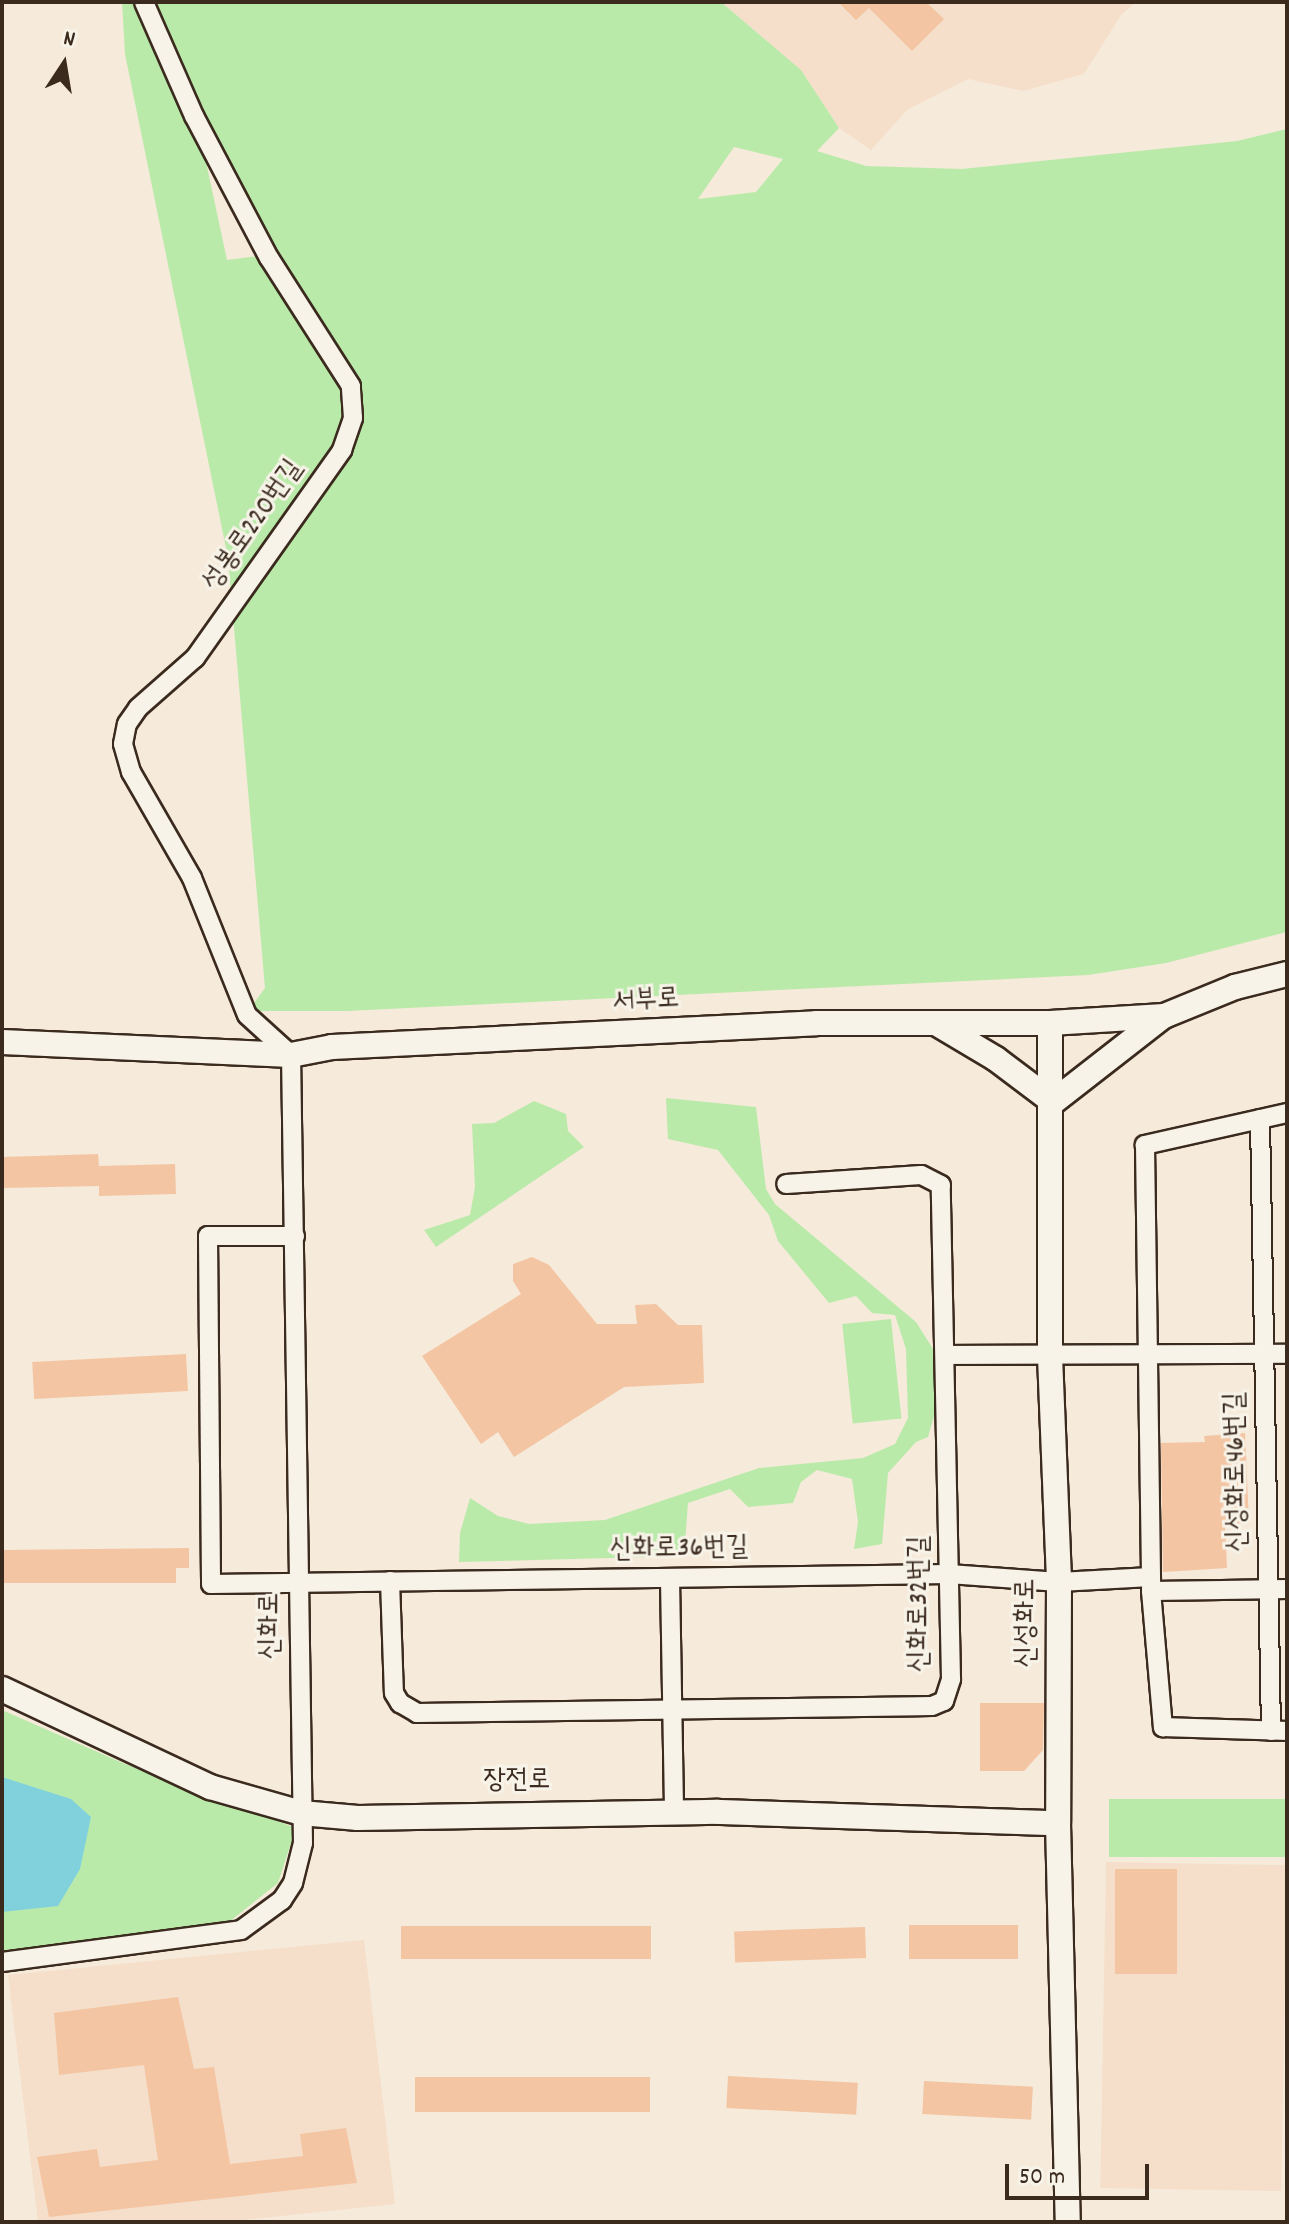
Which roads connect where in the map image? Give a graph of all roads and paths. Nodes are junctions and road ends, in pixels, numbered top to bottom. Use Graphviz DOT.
graph roads {
  1 [pos="144,2"];
  2 [pos="1287,974"];
  3 [pos="1164,1016"];
  4 [pos="1050,1023"];
  5 [pos="938,1025"];
  6 [pos="2,1042"];
  7 [pos="291,1055"];
  8 [pos="1053,1102"];
  9 [pos="1287,1113"];
  10 [pos="1260,1119"];
  11 [pos="786,1184"];
  12 [pos="295,1236"];
  13 [pos="1264,1354"];
  14 [pos="1287,1354"];
  15 [pos="945,1355"];
  16 [pos="1050,1356"];
  17 [pos="1148,1356"];
  18 [pos="949,1574"];
  19 [pos="670,1579"];
  20 [pos="390,1581"];
  21 [pos="300,1582"];
  22 [pos="1059,1582"];
  23 [pos="1151,1584"];
  24 [pos="1278,1590"];
  25 [pos="2,1689"];
  26 [pos="672,1708"];
  27 [pos="1279,1731"];
  28 [pos="674,1812"];
  29 [pos="301,1813"];
  30 [pos="1058,1823"];
  31 [pos="2,1962"];
  32 [pos="1068,2222"];
  1 -- 7 [label="street, 성봉로220번길"];
  2 -- 3 [label="street, 서부로"];
  3 -- 4 [label="street, 서부로"];
  3 -- 8 [label="street"];
  4 -- 5 [label="street, 서부로"];
  4 -- 8 [label="street, 신성화로"];
  5 -- 7 [label="street, 서부로"];
  5 -- 8 [label="street"];
  6 -- 7 [label="street, 서부로"];
  7 -- 12 [label="street, 신화로"];
  8 -- 16 [label="street, 신성화로"];
  9 -- 10 [label="street"];
  10 -- 13 [label="street, 신성화로46번길"];
  10 -- 17 [label="street"];
  11 -- 15 [label="street, 신화로32번길"];
  12 -- 21 [label="street, 신화로"];
  12 -- 21 [label="street, 신화로36번길"];
  13 -- 14 [label="street, 신성화로46번길"];
  13 -- 17 [label="street, 신성화로46번길"];
  13 -- 24 [label="street, 신성화로46번길"];
  15 -- 16 [label="street, 신성화로46번길"];
  15 -- 18 [label="street, 신화로32번길"];
  16 -- 17 [label="street, 신성화로46번길"];
  16 -- 22 [label="street, 신성화로"];
  17 -- 23 [label="street"];
  18 -- 19 [label="street, 신화로36번길"];
  18 -- 22 [label="street, 신화로36번길"];
  18 -- 26 [label="street, 신화로32번길"];
  19 -- 20 [label="street, 신화로36번길"];
  19 -- 26 [label="street"];
  20 -- 21 [label="street, 신화로36번길"];
  20 -- 26 [label="street, 신화로32번길"];
  21 -- 29 [label="street, 신화로"];
  22 -- 23 [label="street, 신화로36번길"];
  22 -- 30 [label="street, 신성화로"];
  23 -- 24 [label="street, 신화로36번길"];
  23 -- 27 [label="street"];
  24 -- 27 [label="street, 신성화로46번길"];
  25 -- 29 [label="street, 장전로"];
  26 -- 28 [label="street"];
  28 -- 29 [label="street, 장전로"];
  28 -- 30 [label="street, 장전로"];
  29 -- 31 [label="street, 신화로"];
  30 -- 32 [label="street, 신성화로"];
}
